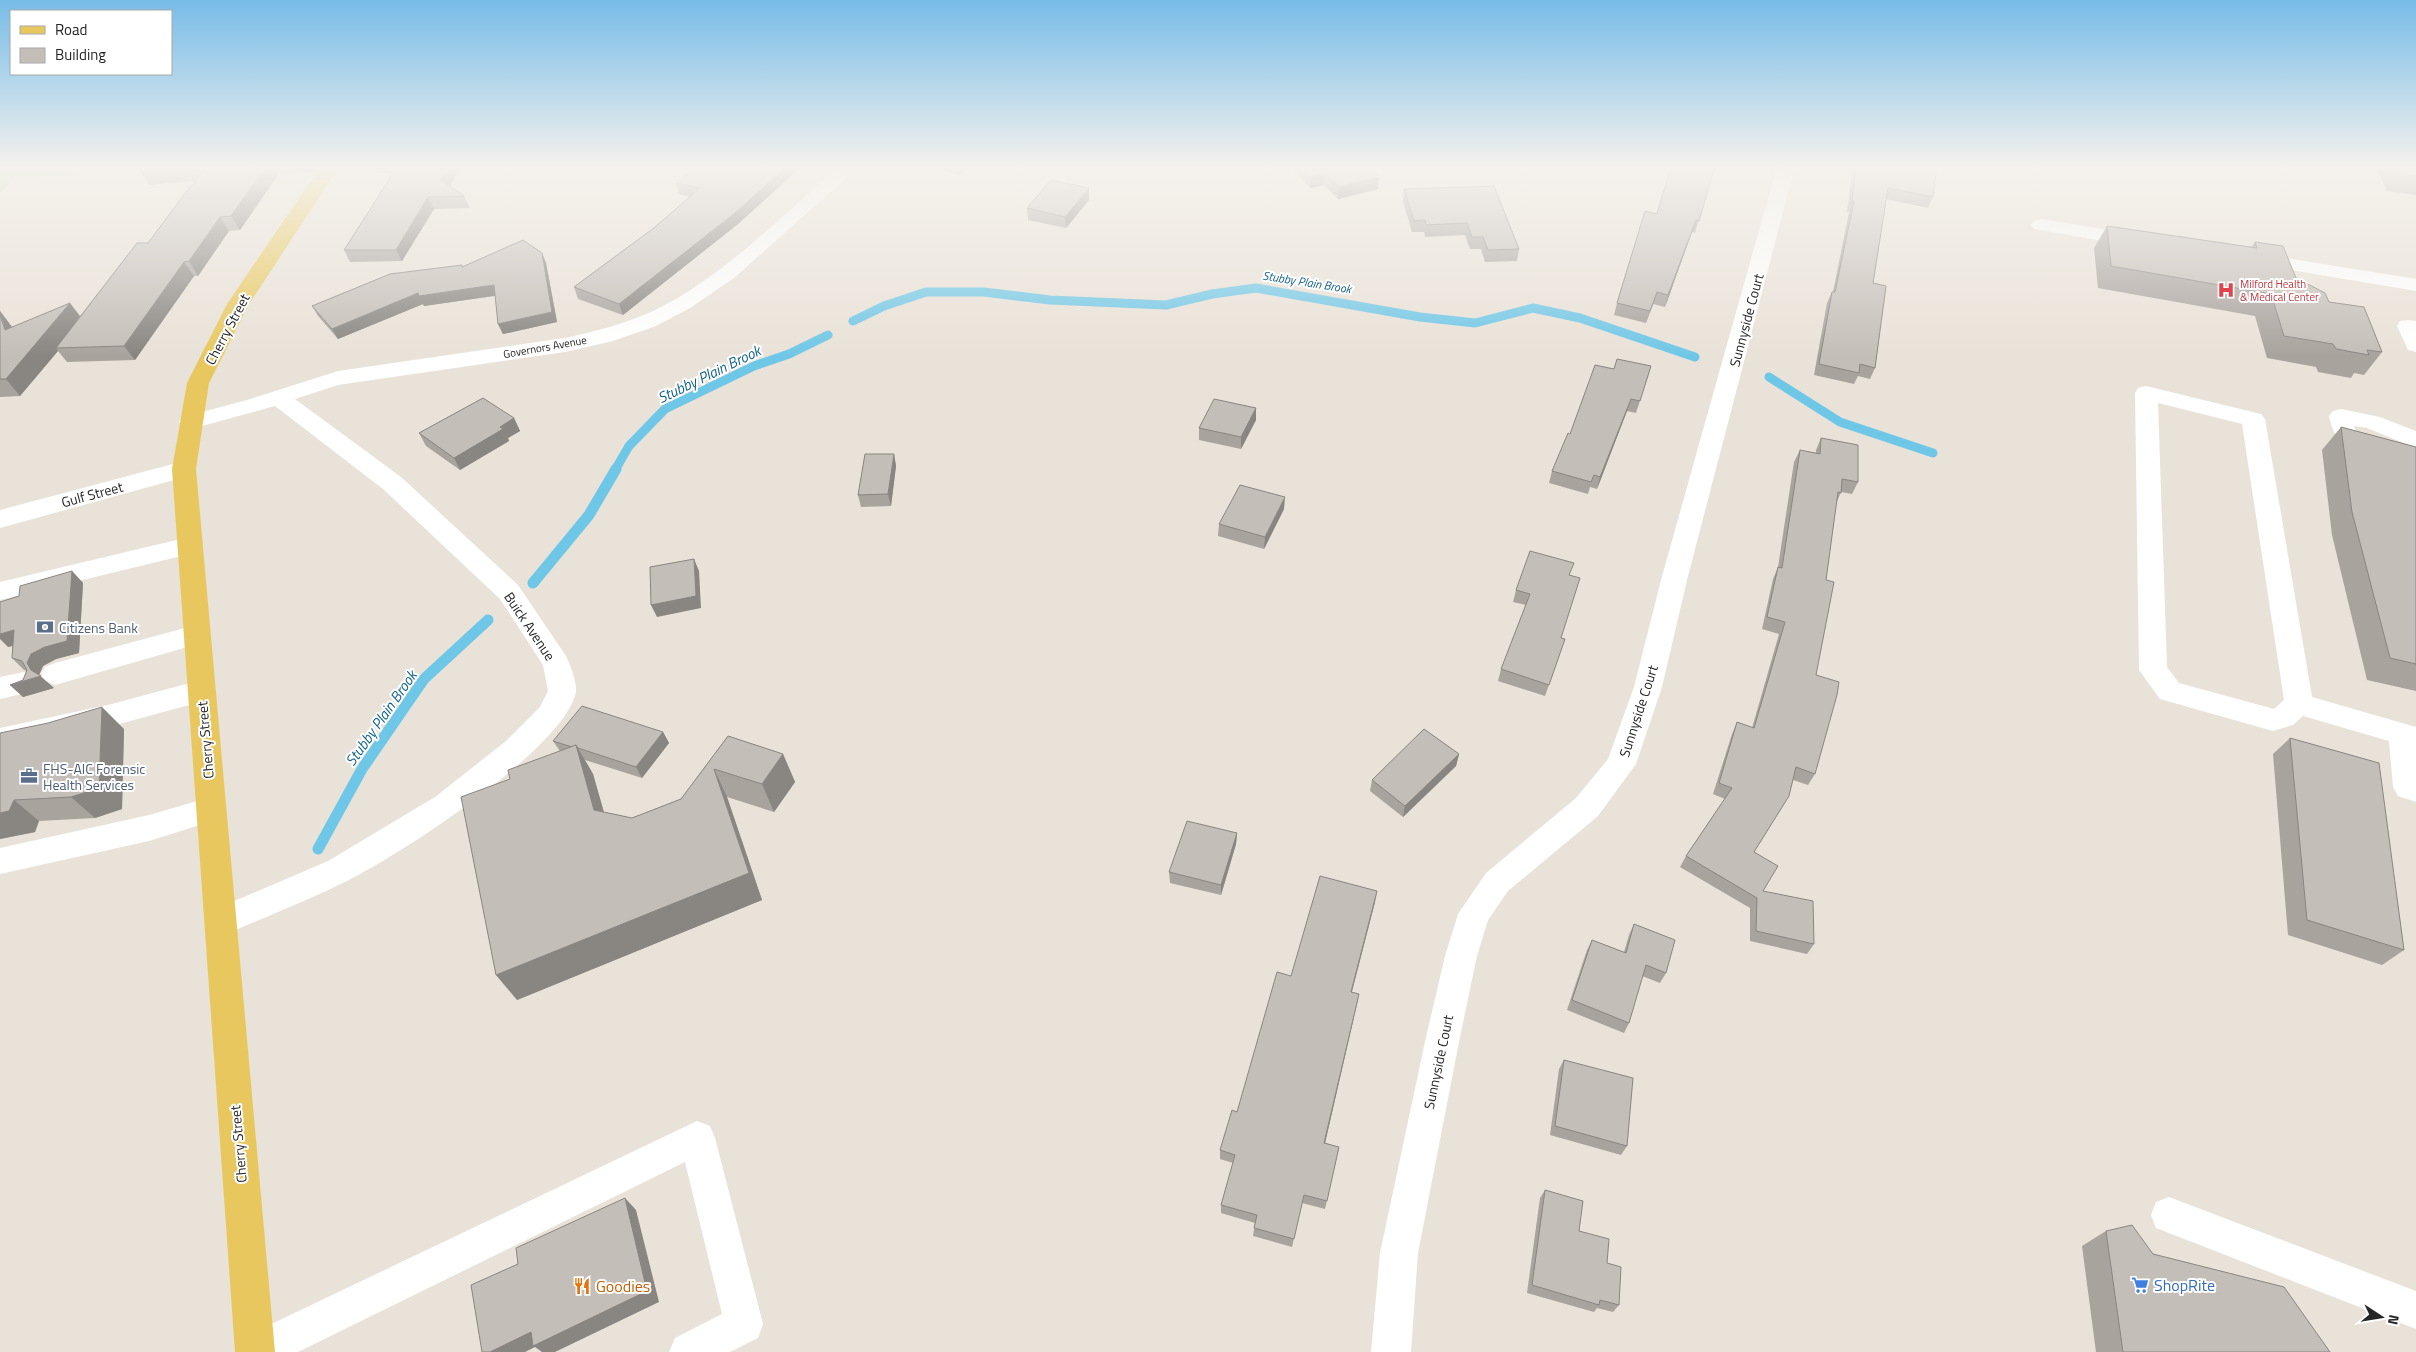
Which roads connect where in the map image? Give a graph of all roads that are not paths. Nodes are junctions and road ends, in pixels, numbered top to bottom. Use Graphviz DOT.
graph roads {
  1 [pos="288,229"];
  2 [pos="779,229"];
  3 [pos="1769,229"];
  4 [pos="2066,229"];
  5 [pos="2157,244"];
  6 [pos="2233,256"];
  7 [pos="2416,285"];
  8 [pos="2416,327"];
  9 [pos="2416,345"];
  10 [pos="278,397"];
  11 [pos="191,422"];
  12 [pos="2416,440"];
  13 [pos="2416,463"];
  14 [pos="184,469"];
  15 [pos="0,519"];
  16 [pos="189,546"];
  17 [pos="0,591"];
  18 [pos="196,635"];
  19 [pos="55,674"];
  20 [pos="201,691"];
  21 [pos="2299,704"];
  22 [pos="2409,736"];
  23 [pos="0,739"];
  24 [pos="2416,790"];
  25 [pos="211,809"];
  26 [pos="0,861"];
  27 [pos="220,922"];
  28 [pos="2168,1214"];
  29 [pos="2416,1310"];
  30 [pos="256,1352"];
  31 [pos="689,1352"];
  32 [pos="1391,1352"];
  1 -- 11 [label="main road, Cherry Street"];
  2 -- 10 [label="street, Governors Avenue"];
  3 -- 32 [label="street, Sunnyside Court"];
  4 -- 5 [label="street"];
  6 -- 7 [label="street"];
  8 -- 9 [label="street"];
  10 -- 11 [label="street, Governors Avenue"];
  10 -- 27 [label="street, Buick Avenue"];
  11 -- 14 [label="main road, Cherry Street"];
  12 -- 13 [label="street"];
  14 -- 15 [label="street, Gulf Street"];
  14 -- 16 [label="main road, Cherry Street"];
  16 -- 17 [label="street"];
  16 -- 18 [label="main road, Cherry Street"];
  18 -- 19 [label="street"];
  18 -- 20 [label="main road, Cherry Street"];
  20 -- 23 [label="street"];
  20 -- 25 [label="main road, Cherry Street"];
  21 -- 21 [label="street"];
  21 -- 22 [label="street"];
  22 -- 24 [label="street"];
  25 -- 26 [label="street"];
  25 -- 27 [label="main road, Cherry Street"];
  27 -- 30 [label="main road, Cherry Street"];
  28 -- 29 [label="street"];
  30 -- 31 [label="street"];
}
